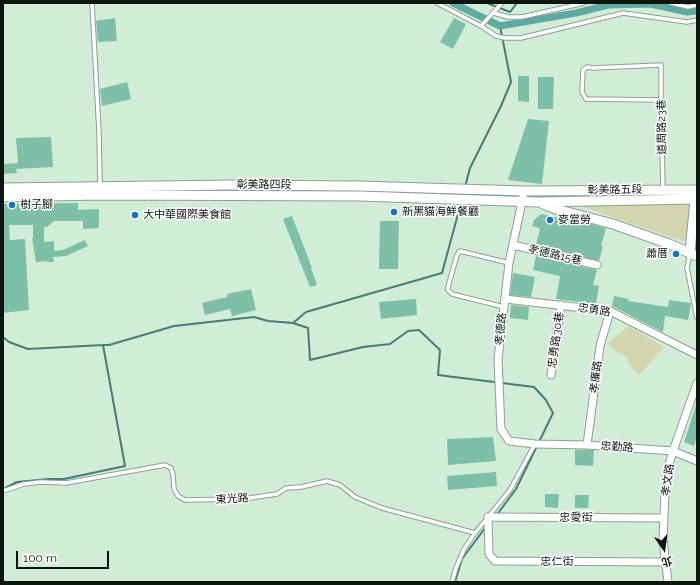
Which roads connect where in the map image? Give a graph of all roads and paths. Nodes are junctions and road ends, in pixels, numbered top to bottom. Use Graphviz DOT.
graph roads {
  1 [pos="92,3"];
  2 [pos="437,3"];
  3 [pos="584,3"];
  4 [pos="671,3"];
  5 [pos="501,4"];
  6 [pos="697,6"];
  7 [pos="494,13"];
  8 [pos="697,20"];
  9 [pos="483,25"];
  10 [pos="662,100"];
  11 [pos="233,185"];
  12 [pos="359,186"];
  13 [pos="3,188"];
  14 [pos="663,189"];
  15 [pos="100,191"];
  16 [pos="524,191"];
  17 [pos="696,195"];
  18 [pos="234,196"];
  19 [pos="359,196"];
  20 [pos="3,197"];
  21 [pos="523,202"];
  22 [pos="538,202"];
  23 [pos="512,245"];
  24 [pos="693,254"];
  25 [pos="509,263"];
  26 [pos="597,265"];
  27 [pos="505,299"];
  28 [pos="562,305"];
  29 [pos="504,307"];
  30 [pos="610,311"];
  31 [pos="697,318"];
  32 [pos="697,355"];
  33 [pos="551,375"];
  34 [pos="697,383"];
  35 [pos="535,444"];
  36 [pos="587,445"];
  37 [pos="673,451"];
  38 [pos="697,461"];
  39 [pos="3,491"];
  40 [pos="488,517"];
  41 [pos="663,518"];
  42 [pos="475,533"];
  43 [pos="665,562"];
  44 [pos="452,582"];
  45 [pos="668,582"];
  1 -- 15 [label="lane"];
  2 -- 9 [label="lane"];
  3 -- 7 [label="lane"];
  4 -- 6 [label="lane"];
  5 -- 7 [label="lane"];
  7 -- 9 [label="lane"];
  8 -- 9 [label="lane"];
  10 -- 10 [label="lane, 道周路23巷"];
  10 -- 14 [label="lane, 道周路23巷"];
  11 -- 12 [label="main road, 彰美路四段"];
  11 -- 15 [label="main road, 彰美路四段"];
  11 -- 18 [label="main road"];
  12 -- 16 [label="main road, 彰美路四段"];
  12 -- 19 [label="main road"];
  13 -- 15 [label="main road, 彰美路四段"];
  14 -- 16 [label="main road, 彰美路五段"];
  14 -- 17 [label="main road, 彰美路五段"];
  15 -- 18 [label="main road, 彰美路四段"];
  15 -- 20 [label="main road, 彰美路四段"];
  16 -- 21 [label="street, 孝德路"];
  17 -- 22 [label="main road, 彰美路五段"];
  17 -- 24 [label="main road"];
  18 -- 19 [label="main road, 彰美路四段"];
  19 -- 21 [label="main road, 彰美路四段"];
  21 -- 22 [label="main road, 彰美路五段"];
  21 -- 23 [label="street, 孝德路"];
  22 -- 24 [label="main road"];
  23 -- 25 [label="street, 孝德路"];
  23 -- 26 [label="street, 孝德路15巷"];
  24 -- 31 [label="lane"];
  25 -- 27 [label="street, 孝德路"];
  25 -- 29 [label="lane"];
  27 -- 28 [label="street, 忠勇路"];
  27 -- 29 [label="street, 孝德路"];
  28 -- 30 [label="street, 忠勇路"];
  28 -- 33 [label="street, 忠勇路30巷"];
  29 -- 35 [label="street, 孝德路"];
  30 -- 32 [label="street, 忠勇路"];
  30 -- 36 [label="street, 孝廉路"];
  34 -- 37 [label="street, 孝文路"];
  35 -- 36 [label="street, 忠勤路"];
  35 -- 40 [label="lane"];
  36 -- 37 [label="street, 忠勤路"];
  37 -- 38 [label="street, 忠勤路"];
  37 -- 41 [label="street, 孝文路"];
  39 -- 42 [label="lane, 東光路"];
  40 -- 41 [label="street, 忠愛街"];
  40 -- 42 [label="lane"];
  40 -- 43 [label="street, 忠仁街"];
  41 -- 43 [label="street, 孝文路"];
  42 -- 44 [label="lane"];
  43 -- 45 [label="street, 孝文路"];
}
